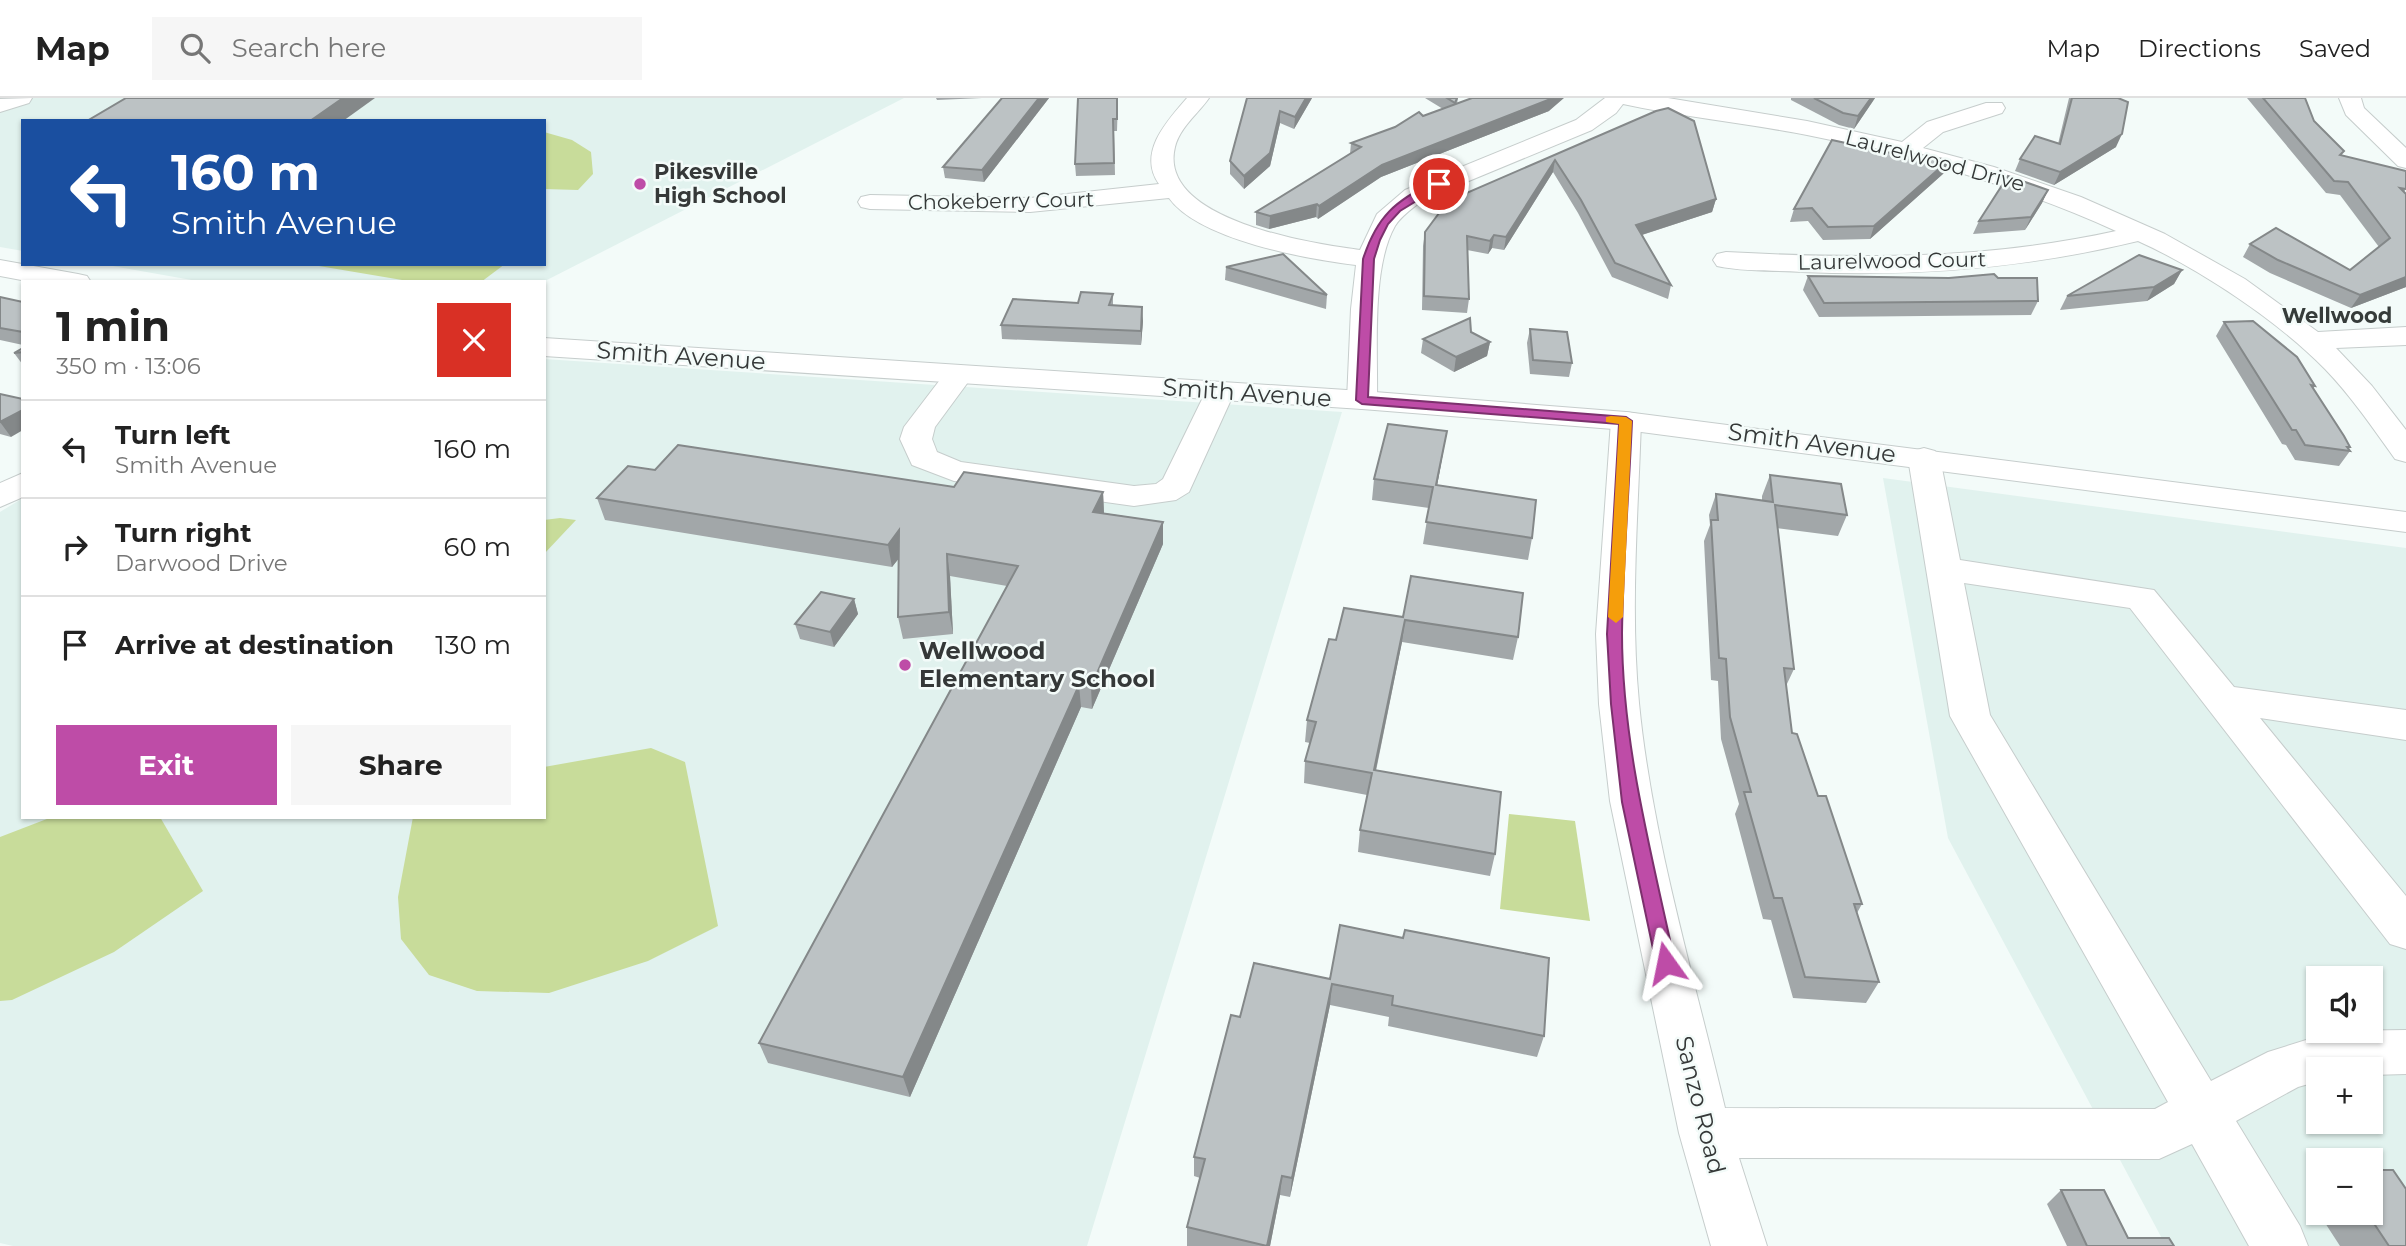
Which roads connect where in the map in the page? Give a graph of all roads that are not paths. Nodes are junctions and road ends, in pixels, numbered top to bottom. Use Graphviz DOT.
graph roads {
  1 [pos="21,98"];
  2 [pos="1197,98"];
  3 [pos="1616,98"];
  4 [pos="1626,98"];
  5 [pos="2350,98"];
  6 [pos="0,106"];
  7 [pos="1994,108"];
  8 [pos="1907,149"];
  9 [pos="2406,161"];
  10 [pos="1174,190"];
  11 [pos="870,202"];
  12 [pos="2140,233"];
  13 [pos="1369,259"];
  14 [pos="1726,260"];
  15 [pos="0,268"];
  16 [pos="67,280"];
  17 [pos="2406,336"];
  18 [pos="2311,341"];
  19 [pos="546,347"];
  20 [pos="958,374"];
  21 [pos="1220,391"];
  22 [pos="1362,400"];
  23 [pos="1626,421"];
  24 [pos="2406,452"];
  25 [pos="1924,458"];
  26 [pos="21,484"];
  27 [pos="0,496"];
  28 [pos="2406,522"];
  29 [pos="1944,569"];
  30 [pos="2222,699"];
  31 [pos="2406,725"];
  32 [pos="2406,930"];
  33 [pos="2406,1052"];
  34 [pos="2202,1112"];
  35 [pos="1705,1133"];
  36 [pos="1739,1246"];
  37 [pos="2280,1246"];
  1 -- 6 [label="street"];
  2 -- 10 [label="street"];
  3 -- 13 [label="street"];
  4 -- 8 [label="street, Laurelwood Drive"];
  5 -- 9 [label="street"];
  7 -- 8 [label="street"];
  8 -- 12 [label="street, Laurelwood Drive"];
  10 -- 11 [label="street, Chokeberry Court"];
  10 -- 13 [label="street"];
  12 -- 14 [label="street, Laurelwood Court"];
  12 -- 18 [label="street, Laurelwood Drive"];
  13 -- 22 [label="street"];
  15 -- 16 [label="street"];
  17 -- 18 [label="street"];
  18 -- 24 [label="street, Laurelwood Drive"];
  19 -- 20 [label="street, Smith Avenue"];
  20 -- 21 [label="street, Smith Avenue"];
  20 -- 21 [label="street"];
  21 -- 22 [label="street, Smith Avenue"];
  22 -- 23 [label="street, Smith Avenue"];
  23 -- 25 [label="street, Smith Avenue"];
  23 -- 35 [label="street, Sanzo Road"];
  25 -- 28 [label="street, Smith Avenue"];
  25 -- 29 [label="street"];
  26 -- 27 [label="street"];
  29 -- 30 [label="street"];
  29 -- 34 [label="street"];
  30 -- 31 [label="street"];
  30 -- 32 [label="street"];
  33 -- 34 [label="street"];
  34 -- 35 [label="street"];
  34 -- 37 [label="street"];
  35 -- 36 [label="street, Sanzo Road"];
}
